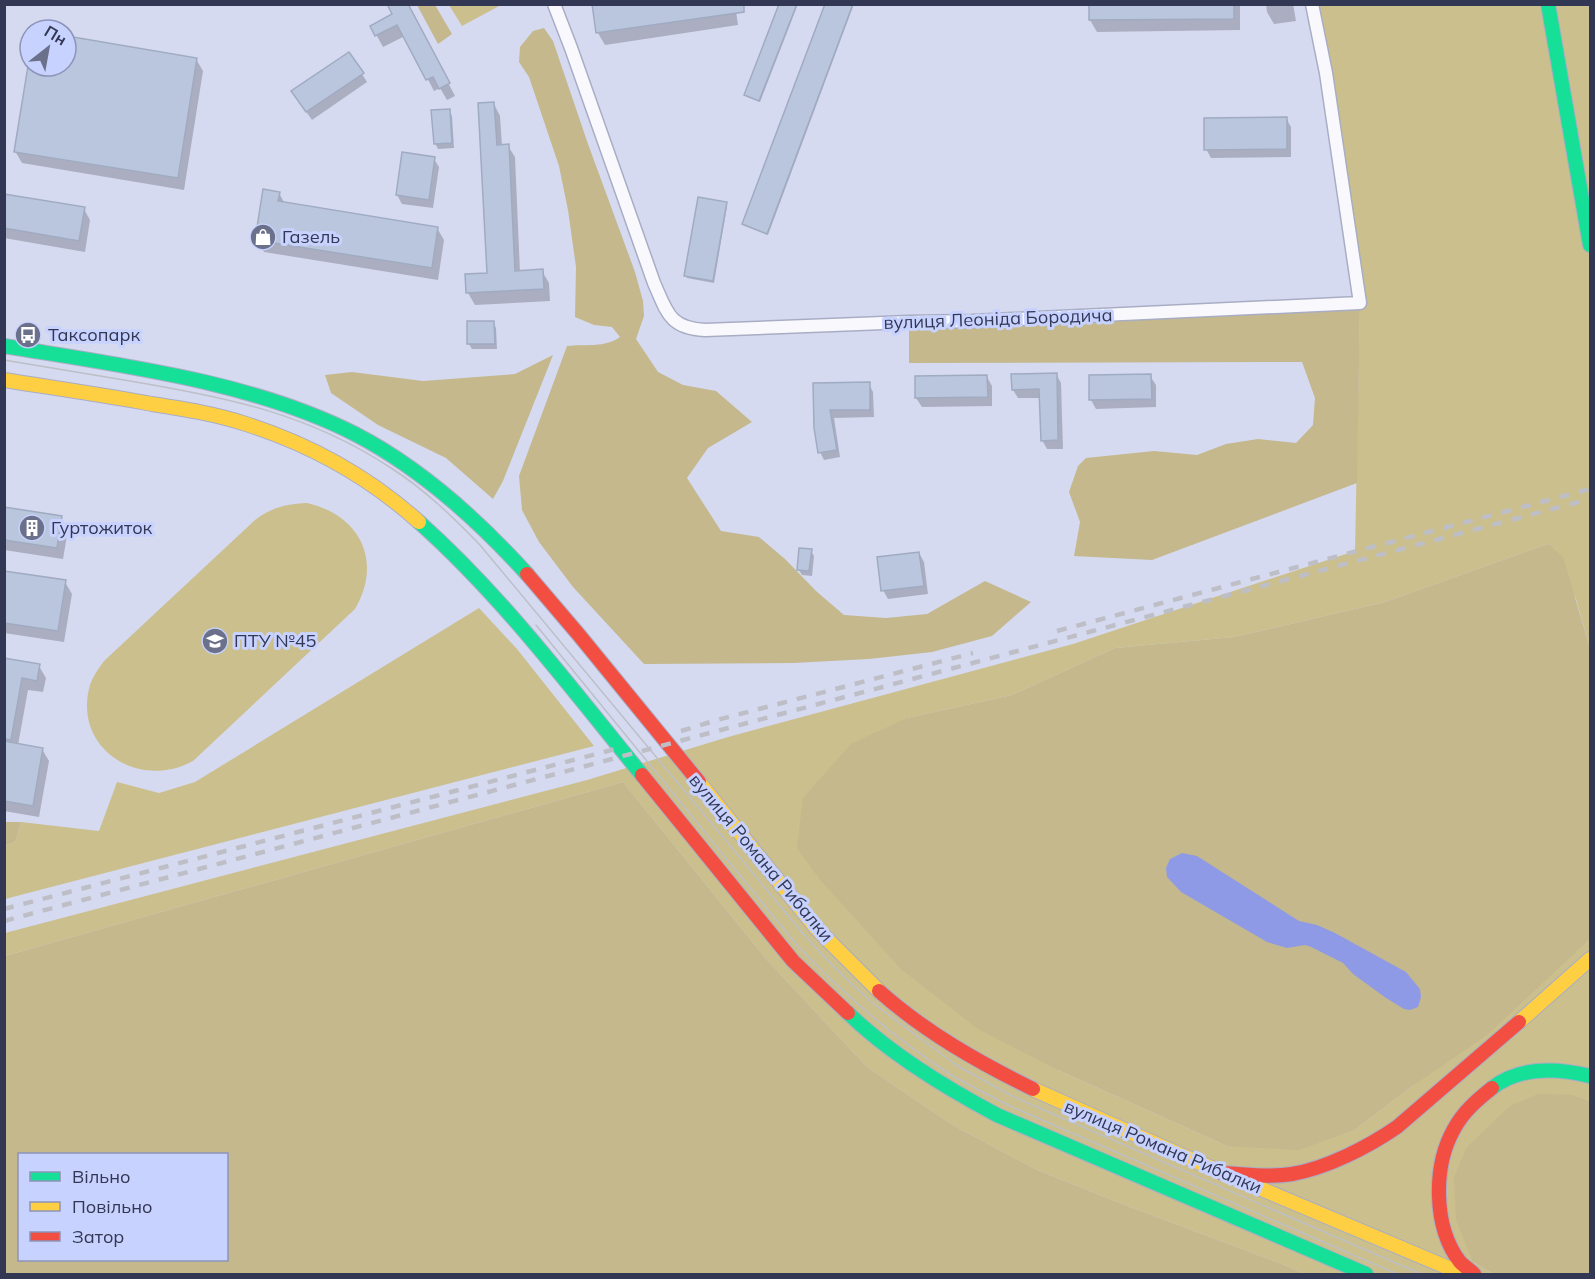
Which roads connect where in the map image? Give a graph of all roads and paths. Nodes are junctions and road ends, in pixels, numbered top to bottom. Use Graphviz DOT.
graph roads {
  1 [pos="554,4"];
  2 [pos="1312,4"];
  3 [pos="1548,4"];
  4 [pos="1590,245"];
  5 [pos="4,346"];
  6 [pos="4,380"];
  7 [pos="1590,959"];
  8 [pos="1590,1076"];
  9 [pos="1222,1173"];
  10 [pos="1366,1275"];
  11 [pos="1463,1275"];
  12 [pos="1474,1275"];
  1 -- 2 [label="street, вулиця Леоніда Бородича"];
  3 -- 4 [label="main road"];
  5 -- 9 [label="main road, вулиця Романа Рибалки"];
  6 -- 10 [label="main road, вулиця Романа Рибалки"];
  7 -- 9 [label="main road"];
  8 -- 12 [label="main road"];
  9 -- 11 [label="main road, вулиця Романа Рибалки"];
}
